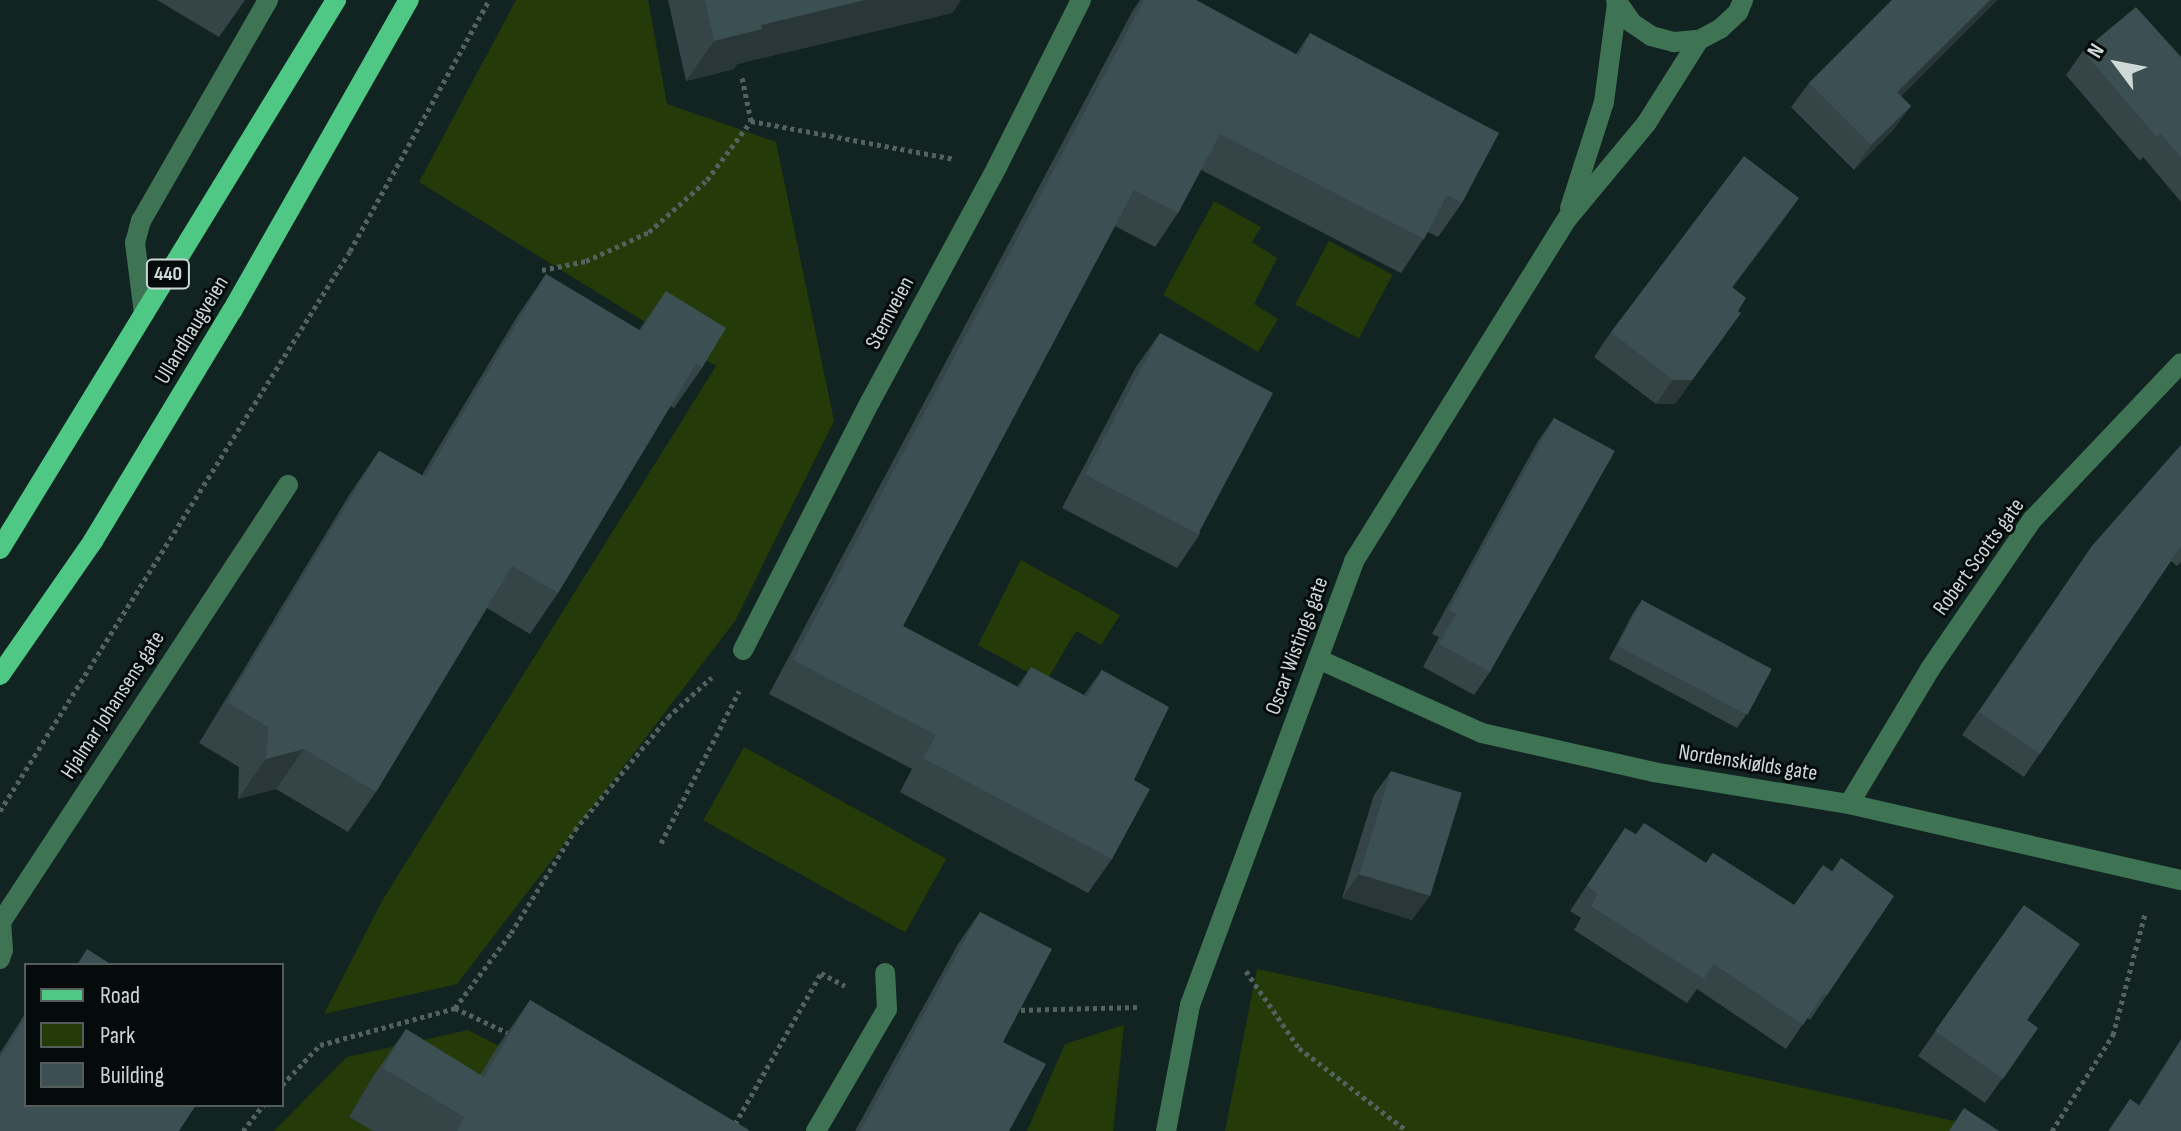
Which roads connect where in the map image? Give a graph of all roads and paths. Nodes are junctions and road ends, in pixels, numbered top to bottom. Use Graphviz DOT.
graph roads {
  1 [pos="268,0"];
  2 [pos="336,0"];
  3 [pos="409,0"];
  4 [pos="489,0"];
  5 [pos="1081,0"];
  6 [pos="1617,2"];
  7 [pos="1744,4"];
  8 [pos="1699,40"];
  9 [pos="742,77"];
  10 [pos="751,121"];
  11 [pos="997,167"];
  12 [pos="1567,219"];
  13 [pos="542,270"];
  14 [pos="144,314"];
  15 [pos="2181,363"];
  16 [pos="288,485"];
  17 [pos="0,549"];
  18 [pos="743,650"];
  19 [pos="1318,659"];
  20 [pos="0,675"];
  21 [pos="1849,804"];
  22 [pos="0,811"];
  23 [pos="661,843"];
  24 [pos="2154,873"];
  25 [pos="2181,880"];
  26 [pos="0,959"];
  27 [pos="1245,970"];
  28 [pos="885,973"];
  29 [pos="455,1008"];
  30 [pos="521,1040"];
  31 [pos="284,1083"];
  32 [pos="261,1107"];
  33 [pos="243,1131"];
  34 [pos="816,1131"];
  35 [pos="1166,1131"];
  36 [pos="1407,1131"];
  37 [pos="2052,1131"];
  1 -- 14 [label="street"];
  2 -- 14 [label="main road, 440"];
  3 -- 20 [label="main road, Ullandhaugveien"];
  4 -- 22 [label="path"];
  5 -- 11 [label="street, Stemveien"];
  6 -- 8 [label="street"];
  6 -- 12 [label="street, Oscar Wistings gate"];
  7 -- 8 [label="street"];
  8 -- 12 [label="street, Oscar Wistings gate"];
  9 -- 10 [label="path"];
  10 -- 11 [label="path"];
  10 -- 13 [label="path"];
  11 -- 18 [label="street, Stemveien"];
  12 -- 19 [label="street, Oscar Wistings gate"];
  14 -- 17 [label="main road, 440"];
  15 -- 21 [label="street, Robert Scotts gate"];
  16 -- 26 [label="street, Hjalmar Johansens gate"];
  18 -- 23 [label="path"];
  18 -- 29 [label="path"];
  19 -- 21 [label="street, Nordenskiølds gate"];
  19 -- 35 [label="street, Oscar Wistings gate"];
  21 -- 24 [label="street, Nordenskiølds gate"];
  24 -- 25 [label="street, Nordenskiølds gate"];
  24 -- 37 [label="path"];
  27 -- 36 [label="path"];
  28 -- 34 [label="street"];
  29 -- 30 [label="path"];
  29 -- 31 [label="path"];
  32 -- 33 [label="path"];
}
